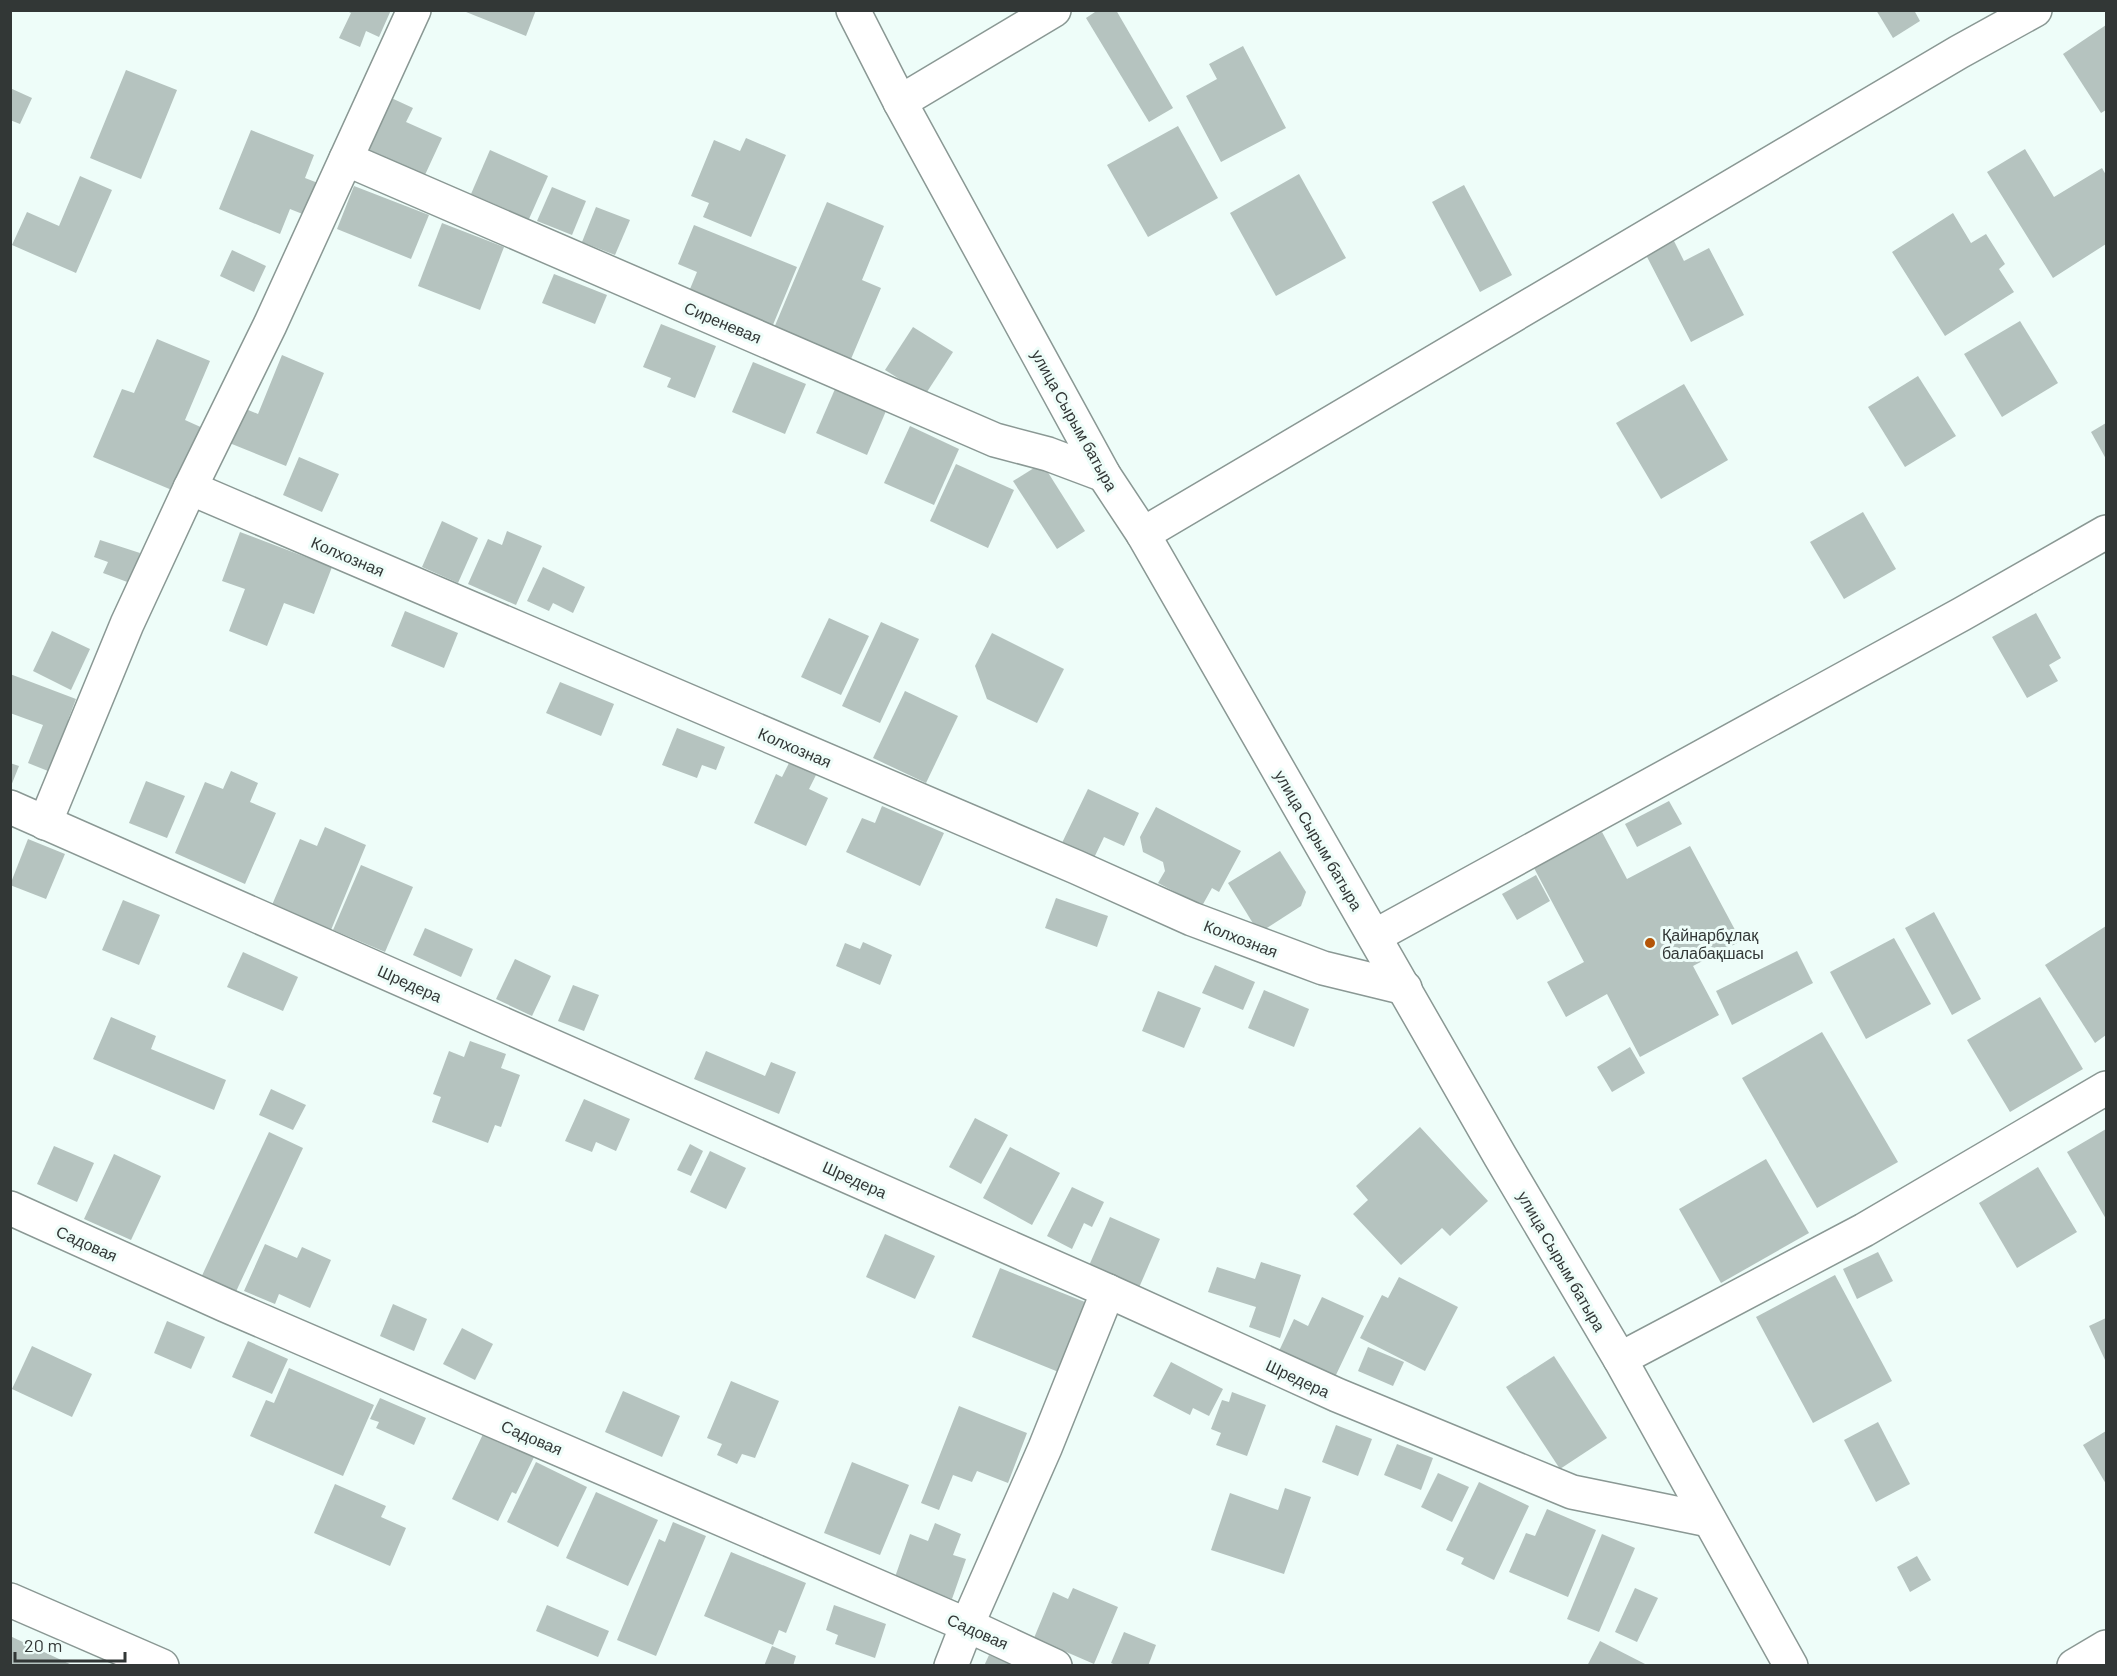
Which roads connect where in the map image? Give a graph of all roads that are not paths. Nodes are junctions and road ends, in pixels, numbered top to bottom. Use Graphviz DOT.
graph roads {
  1 [pos="414,10"];
  2 [pos="853,10"];
  3 [pos="1054,10"];
  4 [pos="2035,10"];
  5 [pos="900,102"];
  6 [pos="346,159"];
  7 [pos="1104,475"];
  8 [pos="190,488"];
  9 [pos="2106,532"];
  10 [pos="1143,534"];
  11 [pos="10,807"];
  12 [pos="45,822"];
  13 [pos="1375,936"];
  14 [pos="1405,988"];
  15 [pos="2106,1088"];
  16 [pos="10,1209"];
  17 [pos="1108,1291"];
  18 [pos="1620,1359"];
  19 [pos="1709,1520"];
  20 [pos="10,1600"];
  21 [pos="967,1625"];
  22 [pos="2106,1647"];
  23 [pos="162,1665"];
  24 [pos="951,1665"];
  25 [pos="1055,1665"];
  26 [pos="1791,1665"];
  27 [pos="2074,1665"];
  1 -- 6 [label="street"];
  2 -- 5 [label="street, улица Сырым батыра"];
  3 -- 5 [label="street"];
  4 -- 10 [label="street"];
  5 -- 7 [label="street, улица Сырым батыра"];
  6 -- 7 [label="street, Сиреневая"];
  6 -- 8 [label="street"];
  7 -- 10 [label="street, улица Сырым батыра"];
  8 -- 12 [label="street"];
  8 -- 14 [label="street, Колхозная"];
  9 -- 13 [label="street"];
  10 -- 13 [label="street, улица Сырым батыра"];
  11 -- 12 [label="street, Шредера"];
  12 -- 17 [label="street, Шредера"];
  13 -- 14 [label="street, улица Сырым батыра"];
  14 -- 18 [label="street, улица Сырым батыра"];
  15 -- 18 [label="street"];
  16 -- 21 [label="street, Садовая"];
  17 -- 19 [label="street, Шредера"];
  17 -- 21 [label="street"];
  18 -- 19 [label="street, улица Сырым батыра"];
  19 -- 26 [label="street, улица Сырым батыра"];
  20 -- 23 [label="street"];
  21 -- 24 [label="street"];
  21 -- 25 [label="street, Садовая"];
  22 -- 27 [label="street"];
}
